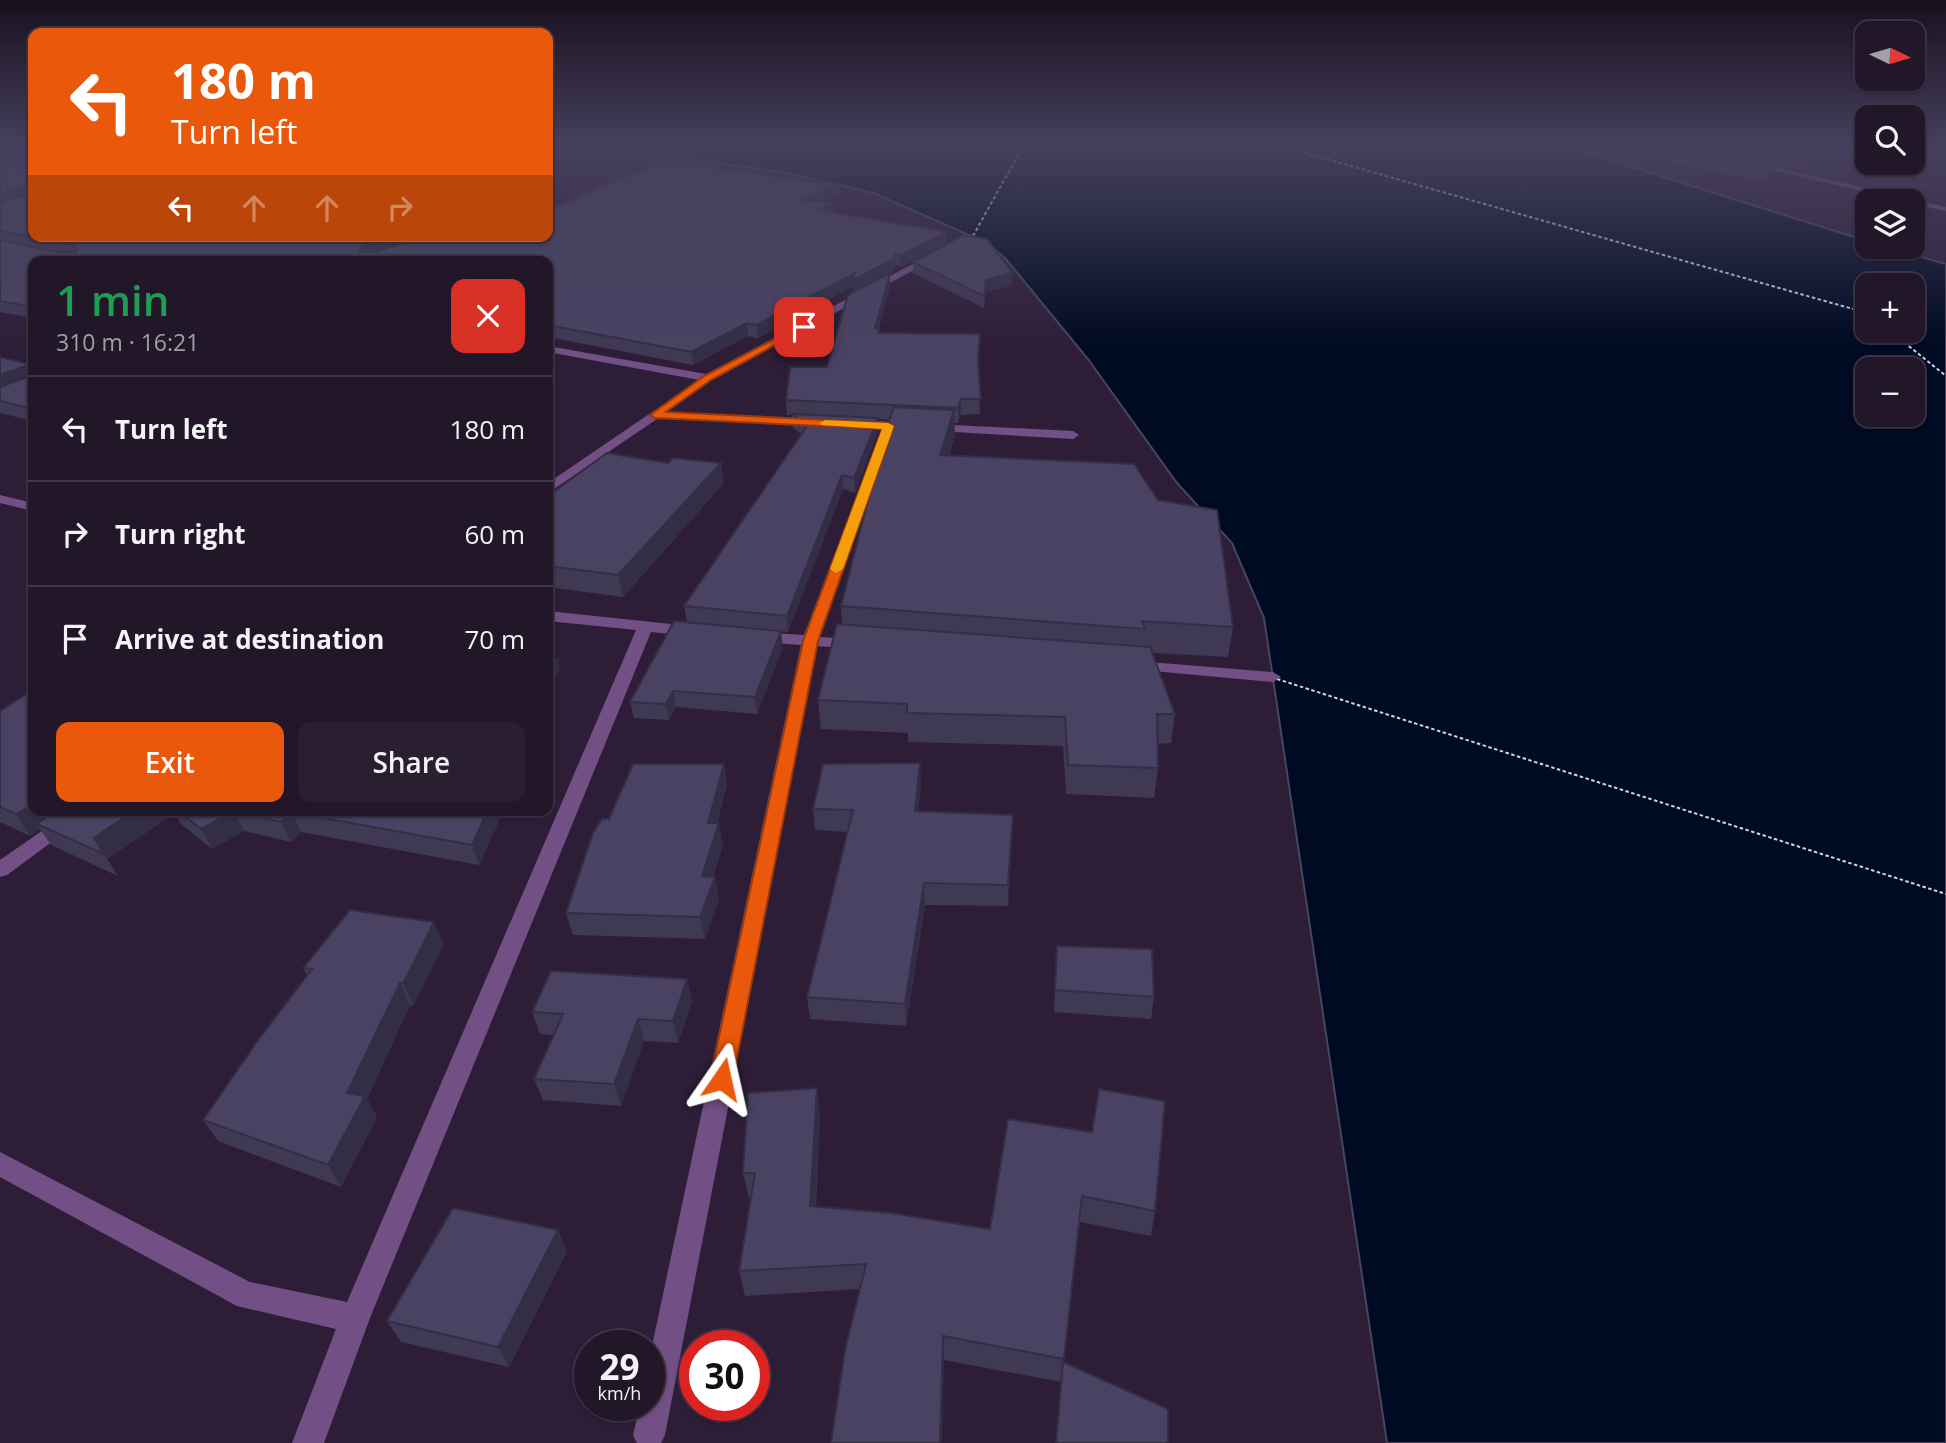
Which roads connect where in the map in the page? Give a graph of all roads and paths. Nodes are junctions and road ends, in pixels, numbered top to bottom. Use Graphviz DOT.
graph roads {
  1 [pos="972,236"];
  2 [pos="553,350"];
  3 [pos="708,378"];
  4 [pos="655,415"];
  5 [pos="828,423"];
  6 [pos="842,424"];
  7 [pos="888,426"];
  8 [pos="1073,435"];
  9 [pos="553,486"];
  10 [pos="0,499"];
  11 [pos="28,506"];
  12 [pos="553,617"];
  13 [pos="645,626"];
  14 [pos="712,634"];
  15 [pos="749,636"];
  16 [pos="810,641"];
  17 [pos="873,645"];
  18 [pos="1120,665"];
  19 [pos="1273,677"];
  20 [pos="77,816"];
  21 [pos="0,870"];
  22 [pos="0,1164"];
  23 [pos="355,1318"];
  24 [pos="649,1435"];
  25 [pos="308,1443"];
  1 -- 3 [label="street"];
  2 -- 3 [label="street"];
  3 -- 4 [label="street"];
  4 -- 5 [label="street"];
  4 -- 9 [label="street"];
  6 -- 7 [label="street"];
  7 -- 8 [label="street"];
  7 -- 16 [label="street"];
  10 -- 11 [label="street"];
  12 -- 13 [label="street"];
  13 -- 14 [label="street"];
  13 -- 23 [label="street"];
  15 -- 16 [label="street"];
  16 -- 17 [label="street"];
  16 -- 24 [label="street"];
  18 -- 19 [label="street"];
  20 -- 21 [label="street"];
  22 -- 23 [label="street"];
  23 -- 25 [label="street"];
}
